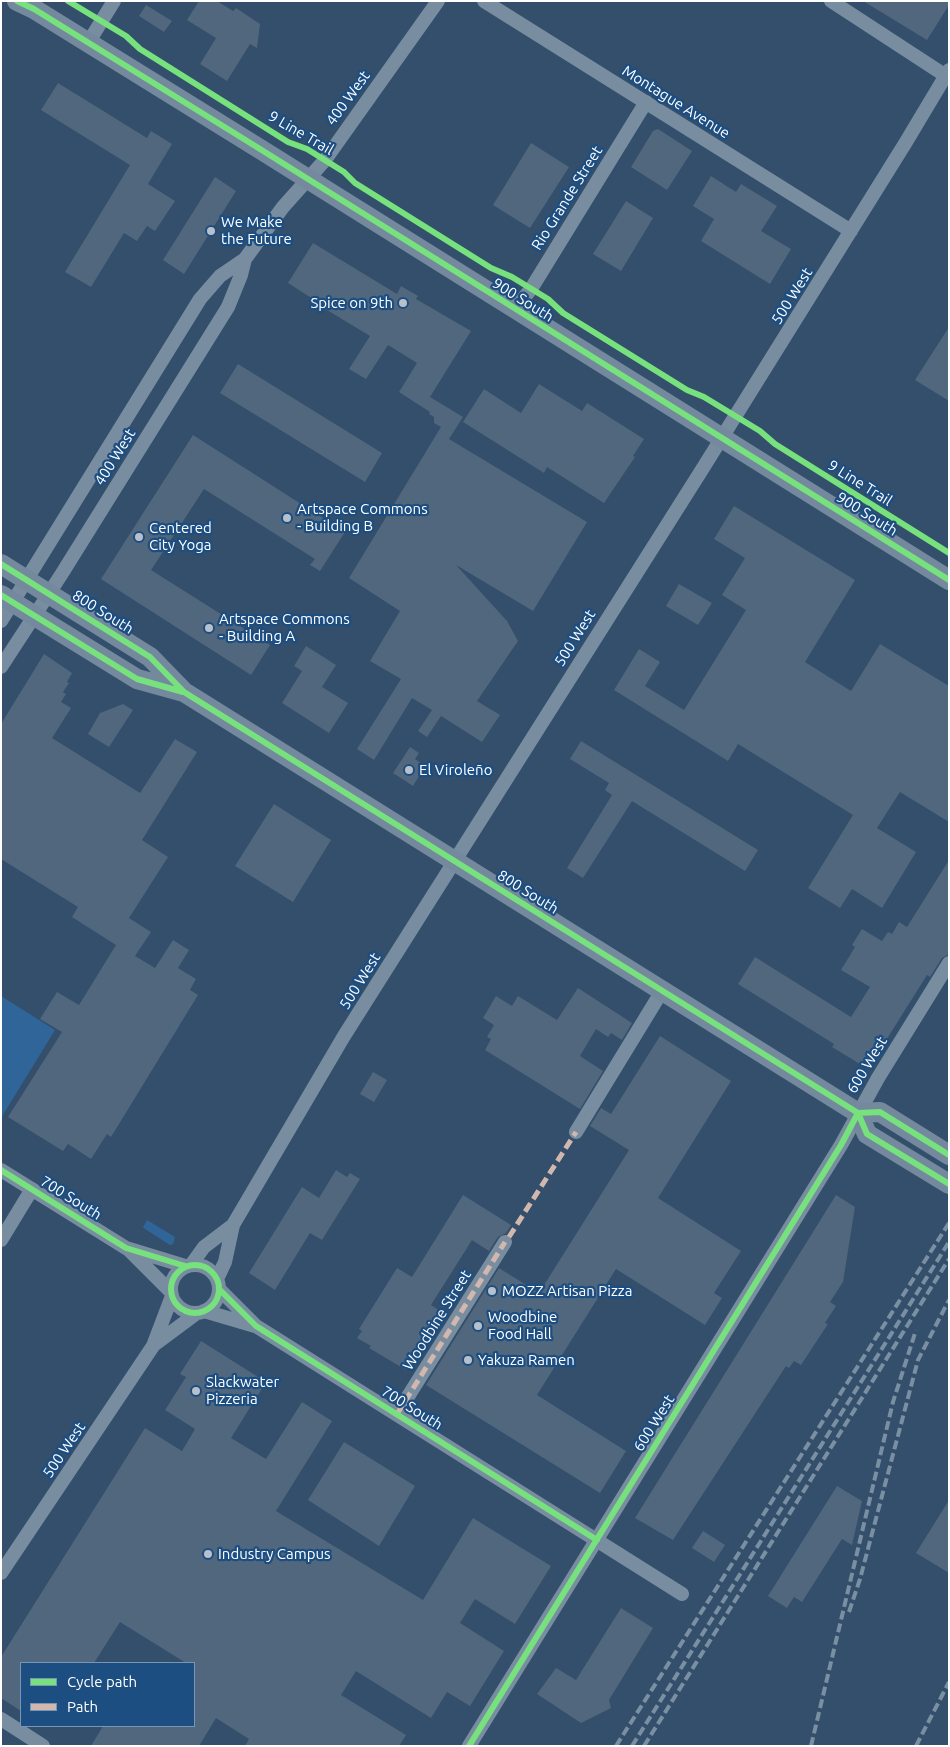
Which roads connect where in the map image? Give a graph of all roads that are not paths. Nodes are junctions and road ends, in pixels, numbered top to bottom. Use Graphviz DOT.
graph roads {
  1 [pos="114,1"];
  2 [pos="438,1"];
  3 [pos="484,1"];
  4 [pos="831,1"];
  5 [pos="25,3"];
  6 [pos="88,43"];
  7 [pos="947,75"];
  8 [pos="646,102"];
  9 [pos="307,179"];
  10 [pos="851,230"];
  11 [pos="245,259"];
  12 [pos="514,310"];
  13 [pos="721,439"];
  14 [pos="1,564"];
  15 [pos="26,579"];
  16 [pos="949,580"];
  17 [pos="49,594"];
  18 [pos="7,599"];
  19 [pos="35,616"];
  20 [pos="1,621"];
  21 [pos="1,667"];
  22 [pos="184,692"];
  23 [pos="455,861"];
  24 [pos="949,963"];
  25 [pos="662,991"];
  26 [pos="858,1113"];
  27 [pos="576,1132"];
  28 [pos="949,1155"];
  29 [pos="1,1170"];
  30 [pos="949,1184"];
  31 [pos="32,1189"];
  32 [pos="233,1225"];
  33 [pos="1,1240"];
  34 [pos="505,1242"];
  35 [pos="126,1248"];
  36 [pos="188,1266"];
  37 [pos="218,1284"];
  38 [pos="171,1294"];
  39 [pos="200,1312"];
  40 [pos="256,1326"];
  41 [pos="153,1346"];
  42 [pos="397,1414"];
  43 [pos="597,1540"];
  44 [pos="1,1573"];
  45 [pos="682,1594"];
  46 [pos="1,1719"];
  47 [pos="43,1746"];
  48 [pos="469,1746"];
  1 -- 6 [label="street"];
  2 -- 9 [label="street, 400 West"];
  3 -- 8 [label="street, Montague Avenue"];
  4 -- 7 [label="street"];
  5 -- 6 [label="street, 900 South"];
  6 -- 9 [label="street, 900 South"];
  7 -- 10 [label="street, 500 West"];
  8 -- 10 [label="street, Montague Avenue"];
  8 -- 12 [label="street, Rio Grande Street"];
  9 -- 11 [label="street, 400 West"];
  9 -- 12 [label="street, 900 South"];
  10 -- 13 [label="street, 500 West"];
  11 -- 15 [label="street, 400 West"];
  11 -- 17 [label="street, 400 West"];
  12 -- 13 [label="street, 900 South"];
  13 -- 16 [label="street, 900 South"];
  13 -- 23 [label="street, 500 West"];
  14 -- 15 [label="street, 800 South"];
  15 -- 17 [label="street, 800 South"];
  15 -- 18 [label="street, 400 West"];
  17 -- 19 [label="street, 400 West"];
  17 -- 22 [label="street, 800 South"];
  18 -- 19 [label="street, 800 South"];
  18 -- 20 [label="street, 400 West"];
  19 -- 21 [label="street, 400 West"];
  19 -- 22 [label="street, 800 South"];
  22 -- 23 [label="street, 800 South"];
  23 -- 25 [label="street, 800 South"];
  23 -- 32 [label="street, 500 West"];
  24 -- 26 [label="street, 600 West"];
  25 -- 26 [label="street, 800 South"];
  25 -- 27 [label="street"];
  26 -- 28 [label="street"];
  26 -- 30 [label="street"];
  26 -- 43 [label="street, 600 West"];
  29 -- 31 [label="street, 700 South"];
  31 -- 33 [label="street"];
  31 -- 35 [label="street, 700 South"];
  32 -- 36 [label="street, 500 West"];
  32 -- 37 [label="street, 500 West"];
  34 -- 42 [label="street, Woodbine Street"];
  35 -- 36 [label="street, 700 South"];
  35 -- 38 [label="street, 700 South"];
  36 -- 37 [label="street"];
  36 -- 38 [label="street"];
  37 -- 39 [label="street"];
  37 -- 40 [label="street, 700 South"];
  38 -- 39 [label="street"];
  38 -- 41 [label="street, 500 West"];
  39 -- 40 [label="street, 700 South"];
  39 -- 41 [label="street, 500 West"];
  40 -- 42 [label="street, 700 South"];
  41 -- 44 [label="street, 500 West"];
  42 -- 43 [label="street, 700 South"];
  43 -- 45 [label="street, 700 South"];
  43 -- 48 [label="street, 600 West"];
  46 -- 47 [label="street"];
}
